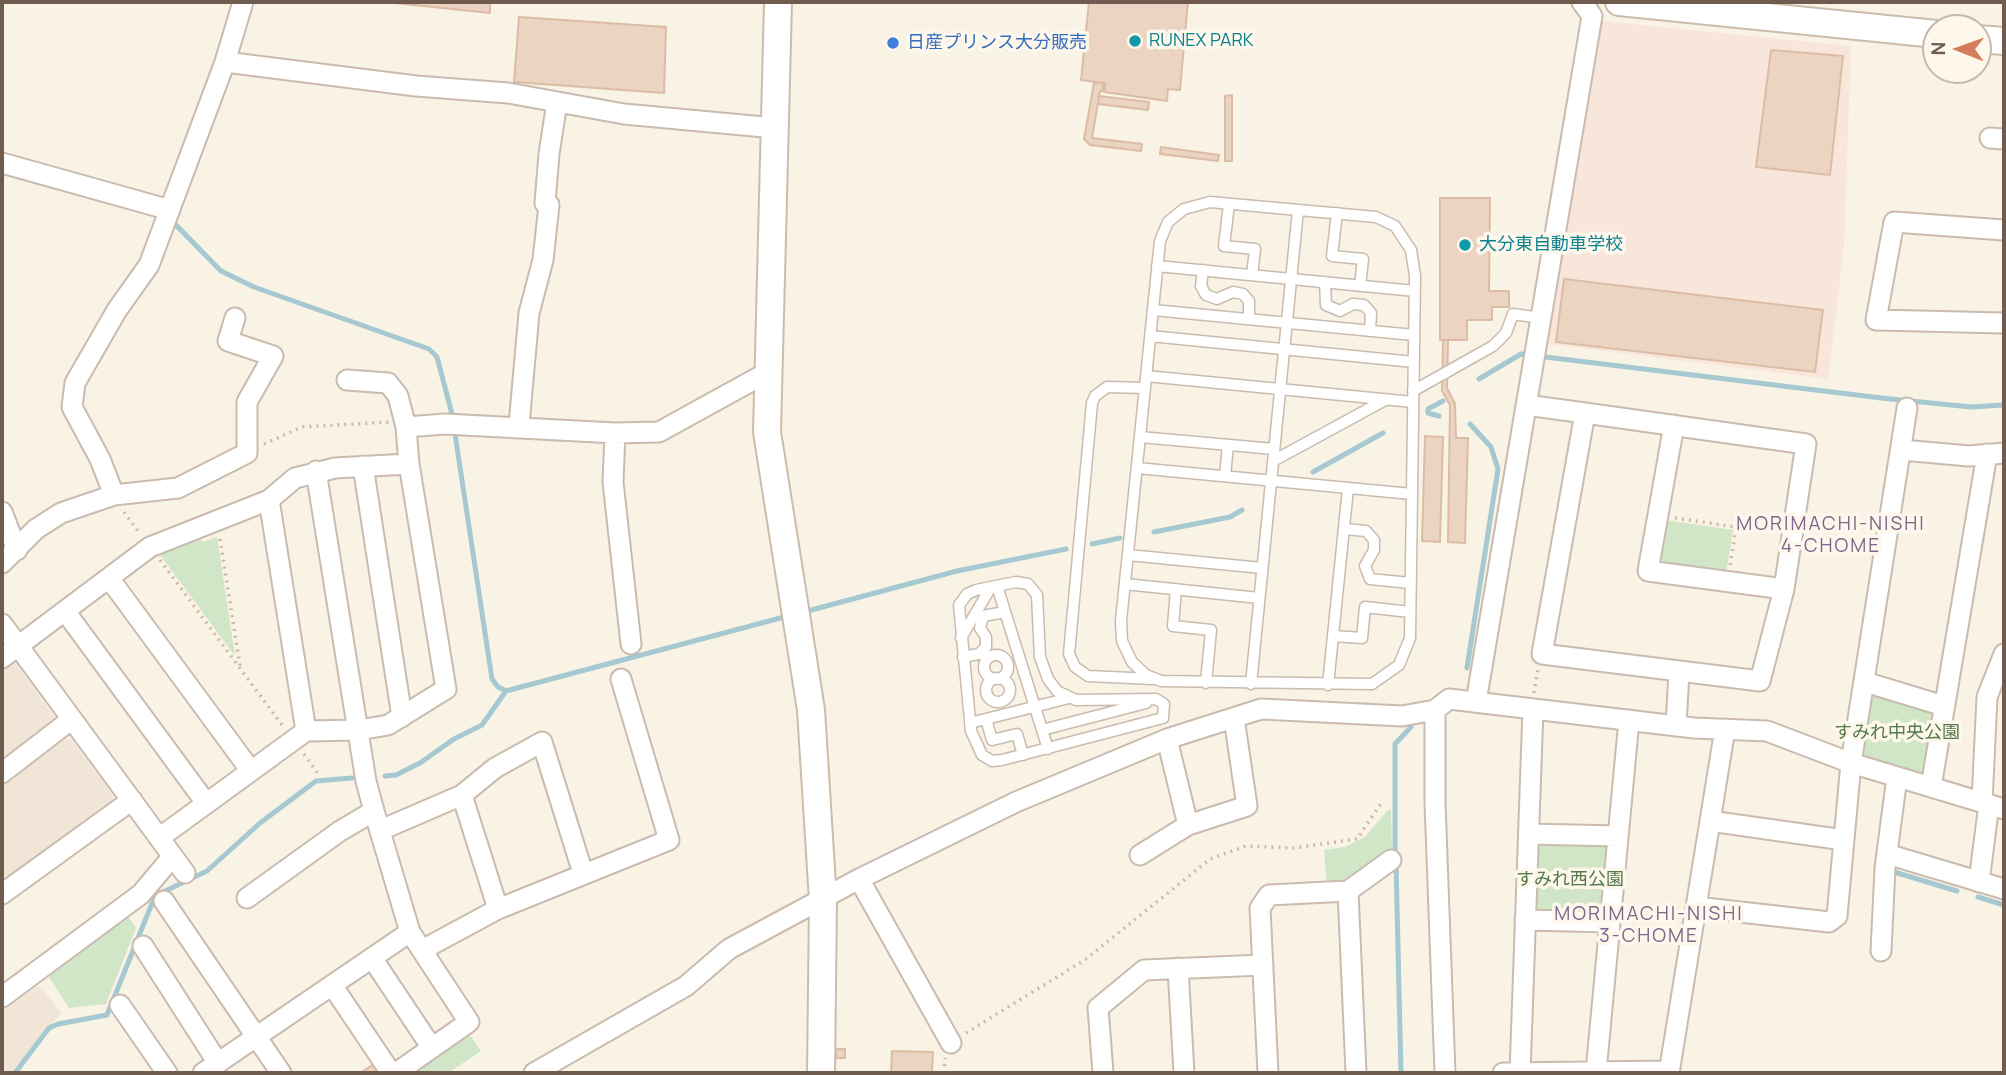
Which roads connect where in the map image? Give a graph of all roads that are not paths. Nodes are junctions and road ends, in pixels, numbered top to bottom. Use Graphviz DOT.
graph roads {
  1 [pos="243,2"];
  2 [pos="778,2"];
  3 [pos="1582,2"];
  4 [pos="1619,2"];
  5 [pos="1922,33"];
  6 [pos="225,62"];
  7 [pos="557,102"];
  8 [pos="775,128"];
  9 [pos="2,163"];
  10 [pos="1228,204"];
  11 [pos="170,210"];
  12 [pos="1298,210"];
  13 [pos="1337,214"];
  14 [pos="2004,230"];
  15 [pos="1157,266"];
  16 [pos="1202,270"];
  17 [pos="1252,275"];
  18 [pos="1291,279"];
  19 [pos="1325,282"];
  20 [pos="1360,286"];
  21 [pos="1415,291"];
  22 [pos="1153,310"];
  23 [pos="235,318"];
  24 [pos="1541,318"];
  25 [pos="1249,319"];
  26 [pos="1286,323"];
  27 [pos="2004,323"];
  28 [pos="1370,331"];
  29 [pos="1414,335"];
  30 [pos="1150,336"];
  31 [pos="1284,349"];
  32 [pos="1414,362"];
  33 [pos="768,372"];
  34 [pos="1146,376"];
  35 [pos="348,380"];
  36 [pos="1145,388"];
  37 [pos="1280,389"];
  38 [pos="1413,397"];
  39 [pos="1385,399"];
  40 [pos="1526,405"];
  41 [pos="1907,408"];
  42 [pos="1586,413"];
  43 [pos="1674,425"];
  44 [pos="406,427"];
  45 [pos="515,428"];
  46 [pos="615,433"];
  47 [pos="1140,437"];
  48 [pos="1228,445"];
  49 [pos="1274,449"];
  50 [pos="1902,450"];
  51 [pos="1996,453"];
  52 [pos="1273,461"];
  53 [pos="409,464"];
  54 [pos="363,466"];
  55 [pos="1137,468"];
  56 [pos="316,471"];
  57 [pos="1225,476"];
  58 [pos="1271,481"];
  59 [pos="1348,488"];
  60 [pos="1412,494"];
  61 [pos="116,499"];
  62 [pos="269,500"];
  63 [pos="2,512"];
  64 [pos="1344,528"];
  65 [pos="17,550"];
  66 [pos="1128,555"];
  67 [pos="2,563"];
  68 [pos="1262,568"];
  69 [pos="109,578"];
  70 [pos="1410,583"];
  71 [pos="1125,584"];
  72 [pos="994,586"];
  73 [pos="1176,589"];
  74 [pos="1784,589"];
  75 [pos="1259,598"];
  76 [pos="65,611"];
  77 [pos="1005,612"];
  78 [pos="1410,612"];
  79 [pos="2,624"];
  80 [pos="1333,636"];
  81 [pos="961,639"];
  82 [pos="631,644"];
  83 [pos="18,646"];
  84 [pos="2004,654"];
  85 [pos="963,657"];
  86 [pos="2,658"];
  87 [pos="984,668"];
  88 [pos="965,670"];
  89 [pos="1679,671"];
  90 [pos="996,678"];
  91 [pos="621,679"];
  92 [pos="1153,679"];
  93 [pos="1865,682"];
  94 [pos="1206,683"];
  95 [pos="1251,684"];
  96 [pos="1328,685"];
  97 [pos="986,692"];
  98 [pos="967,694"];
  99 [pos="1069,698"];
  100 [pos="1158,700"];
  101 [pos="1476,702"];
  102 [pos="1035,706"];
  103 [pos="1944,706"];
  104 [pos="1533,709"];
  105 [pos="1435,710"];
  106 [pos="402,717"];
  107 [pos="1234,718"];
  108 [pos="72,719"];
  109 [pos="986,719"];
  110 [pos="1629,720"];
  111 [pos="970,723"];
  112 [pos="1676,726"];
  113 [pos="1725,729"];
  114 [pos="359,730"];
  115 [pos="1042,730"];
  116 [pos="299,735"];
  117 [pos="1167,739"];
  118 [pos="1048,749"];
  119 [pos="1023,755"];
  120 [pos="1851,763"];
  121 [pos="251,771"];
  122 [pos="2,773"];
  123 [pos="1898,777"];
  124 [pos="1931,787"];
  125 [pos="462,795"];
  126 [pos="132,800"];
  127 [pos="206,803"];
  128 [pos="1992,805"];
  129 [pos="374,811"];
  130 [pos="1710,821"];
  131 [pos="1188,825"];
  132 [pos="381,830"];
  133 [pos="1529,834"];
  134 [pos="1618,836"];
  135 [pos="159,838"];
  136 [pos="1844,840"];
  137 [pos="1887,854"];
  138 [pos="1140,855"];
  139 [pos="173,857"];
  140 [pos="1391,860"];
  141 [pos="185,873"];
  142 [pos="583,873"];
  143 [pos="859,879"];
  144 [pos="1979,881"];
  145 [pos="2004,889"];
  146 [pos="1348,891"];
  147 [pos="2,894"];
  148 [pos="247,898"];
  149 [pos="164,901"];
  150 [pos="823,901"];
  151 [pos="1696,907"];
  152 [pos="498,909"];
  153 [pos="1525,920"];
  154 [pos="1610,922"];
  155 [pos="410,932"];
  156 [pos="143,946"];
  157 [pos="422,950"];
  158 [pos="1881,951"];
  159 [pos="372,958"];
  160 [pos="1263,965"];
  161 [pos="1178,968"];
  162 [pos="332,985"];
  163 [pos="2,997"];
  164 [pos="120,1005"];
  165 [pos="256,1037"];
  166 [pos="951,1043"];
  167 [pos="432,1048"];
  168 [pos="210,1068"];
  169 [pos="1596,1072"];
  170 [pos="1669,1072"];
  171 [pos="167,1073"];
  172 [pos="281,1073"];
  173 [pos="393,1073"];
  174 [pos="534,1073"];
  175 [pos="821,1073"];
  176 [pos="1103,1073"];
  177 [pos="1184,1073"];
  178 [pos="1268,1073"];
  179 [pos="1356,1073"];
  180 [pos="1444,1073"];
  181 [pos="1503,1073"];
  182 [pos="1520,1073"];
  1 -- 6 [label="street"];
  2 -- 8 [label="street"];
  3 -- 24 [label="street"];
  4 -- 5 [label="street"];
  6 -- 7 [label="street"];
  6 -- 11 [label="street"];
  7 -- 8 [label="street"];
  7 -- 45 [label="street"];
  8 -- 33 [label="street"];
  9 -- 11 [label="street"];
  10 -- 12 [label="lane"];
  10 -- 15 [label="lane"];
  10 -- 17 [label="lane"];
  11 -- 61 [label="street"];
  12 -- 13 [label="lane"];
  12 -- 18 [label="lane"];
  13 -- 20 [label="lane"];
  13 -- 21 [label="lane"];
  14 -- 27 [label="street"];
  15 -- 16 [label="lane"];
  15 -- 22 [label="lane"];
  16 -- 17 [label="lane"];
  16 -- 25 [label="lane"];
  17 -- 18 [label="lane"];
  18 -- 19 [label="lane"];
  18 -- 26 [label="lane"];
  19 -- 20 [label="lane"];
  19 -- 28 [label="lane"];
  20 -- 21 [label="lane"];
  21 -- 29 [label="lane"];
  22 -- 25 [label="lane"];
  22 -- 30 [label="lane"];
  23 -- 61 [label="street"];
  24 -- 38 [label="lane"];
  24 -- 40 [label="street"];
  25 -- 26 [label="lane"];
  26 -- 28 [label="lane"];
  26 -- 31 [label="lane"];
  28 -- 29 [label="lane"];
  29 -- 32 [label="lane"];
  30 -- 31 [label="lane"];
  30 -- 34 [label="lane"];
  31 -- 32 [label="lane"];
  31 -- 37 [label="lane"];
  32 -- 38 [label="lane"];
  33 -- 46 [label="street"];
  33 -- 150 [label="street"];
  34 -- 36 [label="lane"];
  34 -- 37 [label="lane"];
  35 -- 44 [label="street"];
  36 -- 47 [label="lane"];
  36 -- 92 [label="lane"];
  37 -- 39 [label="lane"];
  37 -- 49 [label="lane"];
  38 -- 39 [label="lane"];
  38 -- 60 [label="lane"];
  39 -- 52 [label="lane"];
  40 -- 42 [label="street"];
  40 -- 101 [label="street"];
  41 -- 50 [label="street"];
  42 -- 43 [label="street"];
  42 -- 89 [label="street"];
  43 -- 74 [label="street"];
  43 -- 74 [label="street"];
  44 -- 45 [label="street"];
  44 -- 53 [label="street"];
  45 -- 46 [label="street"];
  46 -- 82 [label="street"];
  47 -- 48 [label="lane"];
  47 -- 55 [label="lane"];
  48 -- 49 [label="lane"];
  48 -- 57 [label="lane"];
  49 -- 52 [label="lane"];
  50 -- 51 [label="street"];
  50 -- 93 [label="street"];
  51 -- 103 [label="street"];
  52 -- 58 [label="lane"];
  53 -- 54 [label="street"];
  53 -- 106 [label="street"];
  54 -- 56 [label="street"];
  54 -- 106 [label="street"];
  55 -- 57 [label="lane"];
  55 -- 66 [label="lane"];
  56 -- 62 [label="street"];
  56 -- 114 [label="street"];
  57 -- 58 [label="lane"];
  58 -- 59 [label="lane"];
  58 -- 68 [label="lane"];
  59 -- 60 [label="lane"];
  59 -- 64 [label="lane"];
  60 -- 70 [label="lane"];
  61 -- 65 [label="street"];
  62 -- 69 [label="street"];
  62 -- 116 [label="street"];
  63 -- 65 [label="street"];
  64 -- 70 [label="lane"];
  64 -- 80 [label="lane"];
  65 -- 67 [label="street"];
  66 -- 68 [label="lane"];
  66 -- 71 [label="lane"];
  68 -- 75 [label="lane"];
  69 -- 76 [label="street"];
  69 -- 121 [label="street"];
  70 -- 78 [label="lane"];
  71 -- 73 [label="lane"];
  71 -- 92 [label="lane"];
  72 -- 77 [label="lane"];
  72 -- 81 [label="lane"];
  72 -- 81 [label="lane"];
  72 -- 99 [label="lane"];
  73 -- 75 [label="lane"];
  73 -- 94 [label="lane"];
  74 -- 89 [label="street"];
  75 -- 95 [label="lane"];
  76 -- 83 [label="street"];
  76 -- 127 [label="street"];
  77 -- 85 [label="lane"];
  77 -- 102 [label="lane"];
  78 -- 80 [label="lane"];
  78 -- 96 [label="lane"];
  79 -- 83 [label="street"];
  80 -- 96 [label="lane"];
  81 -- 85 [label="lane"];
  83 -- 86 [label="street"];
  83 -- 108 [label="street"];
  84 -- 128 [label="street"];
  85 -- 88 [label="lane"];
  87 -- 88 [label="lane"];
  87 -- 90 [label="lane"];
  87 -- 90 [label="lane"];
  88 -- 98 [label="lane"];
  89 -- 112 [label="street"];
  90 -- 97 [label="lane"];
  90 -- 97 [label="lane"];
  91 -- 142 [label="street"];
  92 -- 94 [label="lane"];
  93 -- 103 [label="street"];
  93 -- 120 [label="street"];
  94 -- 95 [label="lane"];
  95 -- 96 [label="lane"];
  97 -- 98 [label="lane"];
  98 -- 111 [label="lane"];
  99 -- 100 [label="lane"];
  99 -- 102 [label="lane"];
  100 -- 115 [label="lane"];
  100 -- 118 [label="lane"];
  101 -- 104 [label="street"];
  101 -- 105 [label="street"];
  102 -- 109 [label="lane"];
  102 -- 115 [label="lane"];
  103 -- 124 [label="street"];
  104 -- 110 [label="street"];
  104 -- 133 [label="street"];
  105 -- 107 [label="street"];
  105 -- 180 [label="street"];
  106 -- 114 [label="street"];
  107 -- 117 [label="street"];
  107 -- 131 [label="street"];
  108 -- 122 [label="street"];
  108 -- 126 [label="street"];
  109 -- 111 [label="lane"];
  109 -- 119 [label="lane"];
  110 -- 112 [label="street"];
  110 -- 134 [label="street"];
  111 -- 119 [label="lane"];
  112 -- 113 [label="street"];
  113 -- 120 [label="street"];
  113 -- 130 [label="street"];
  114 -- 116 [label="street"];
  114 -- 129 [label="street"];
  115 -- 118 [label="lane"];
  116 -- 121 [label="street"];
  117 -- 131 [label="street"];
  117 -- 143 [label="street"];
  118 -- 119 [label="lane"];
  120 -- 123 [label="street"];
  120 -- 136 [label="street"];
  121 -- 127 [label="street"];
  123 -- 124 [label="street"];
  123 -- 137 [label="street"];
  124 -- 128 [label="street"];
  125 -- 132 [label="street"];
  125 -- 142 [label="street"];
  125 -- 152 [label="street"];
  126 -- 135 [label="street"];
  126 -- 147 [label="street"];
  127 -- 135 [label="street"];
  128 -- 144 [label="street"];
  129 -- 132 [label="street"];
  129 -- 148 [label="street"];
  130 -- 136 [label="street"];
  130 -- 151 [label="street"];
  131 -- 138 [label="street"];
  132 -- 155 [label="street"];
  133 -- 134 [label="street"];
  133 -- 153 [label="street"];
  134 -- 154 [label="street"];
  135 -- 139 [label="street"];
  136 -- 151 [label="street"];
  137 -- 144 [label="street"];
  137 -- 158 [label="street"];
  139 -- 141 [label="street"];
  139 -- 163 [label="street"];
  140 -- 146 [label="street"];
  142 -- 152 [label="street"];
  143 -- 150 [label="street"];
  143 -- 166 [label="street"];
  144 -- 145 [label="street"];
  146 -- 160 [label="street"];
  146 -- 179 [label="street"];
  149 -- 165 [label="street"];
  150 -- 174 [label="street"];
  150 -- 175 [label="street"];
  151 -- 170 [label="street"];
  152 -- 157 [label="street"];
  153 -- 154 [label="street"];
  153 -- 182 [label="street"];
  154 -- 169 [label="street"];
  155 -- 157 [label="street"];
  155 -- 159 [label="street"];
  156 -- 168 [label="street"];
  157 -- 167 [label="street"];
  159 -- 162 [label="street"];
  159 -- 167 [label="street"];
  160 -- 161 [label="street"];
  160 -- 178 [label="street"];
  161 -- 176 [label="street"];
  161 -- 177 [label="street"];
  162 -- 165 [label="street"];
  162 -- 173 [label="street"];
  164 -- 171 [label="street"];
  165 -- 168 [label="street"];
  165 -- 172 [label="street"];
  167 -- 173 [label="street"];
  169 -- 170 [label="street"];
  169 -- 182 [label="street"];
  181 -- 182 [label="street"];
}
